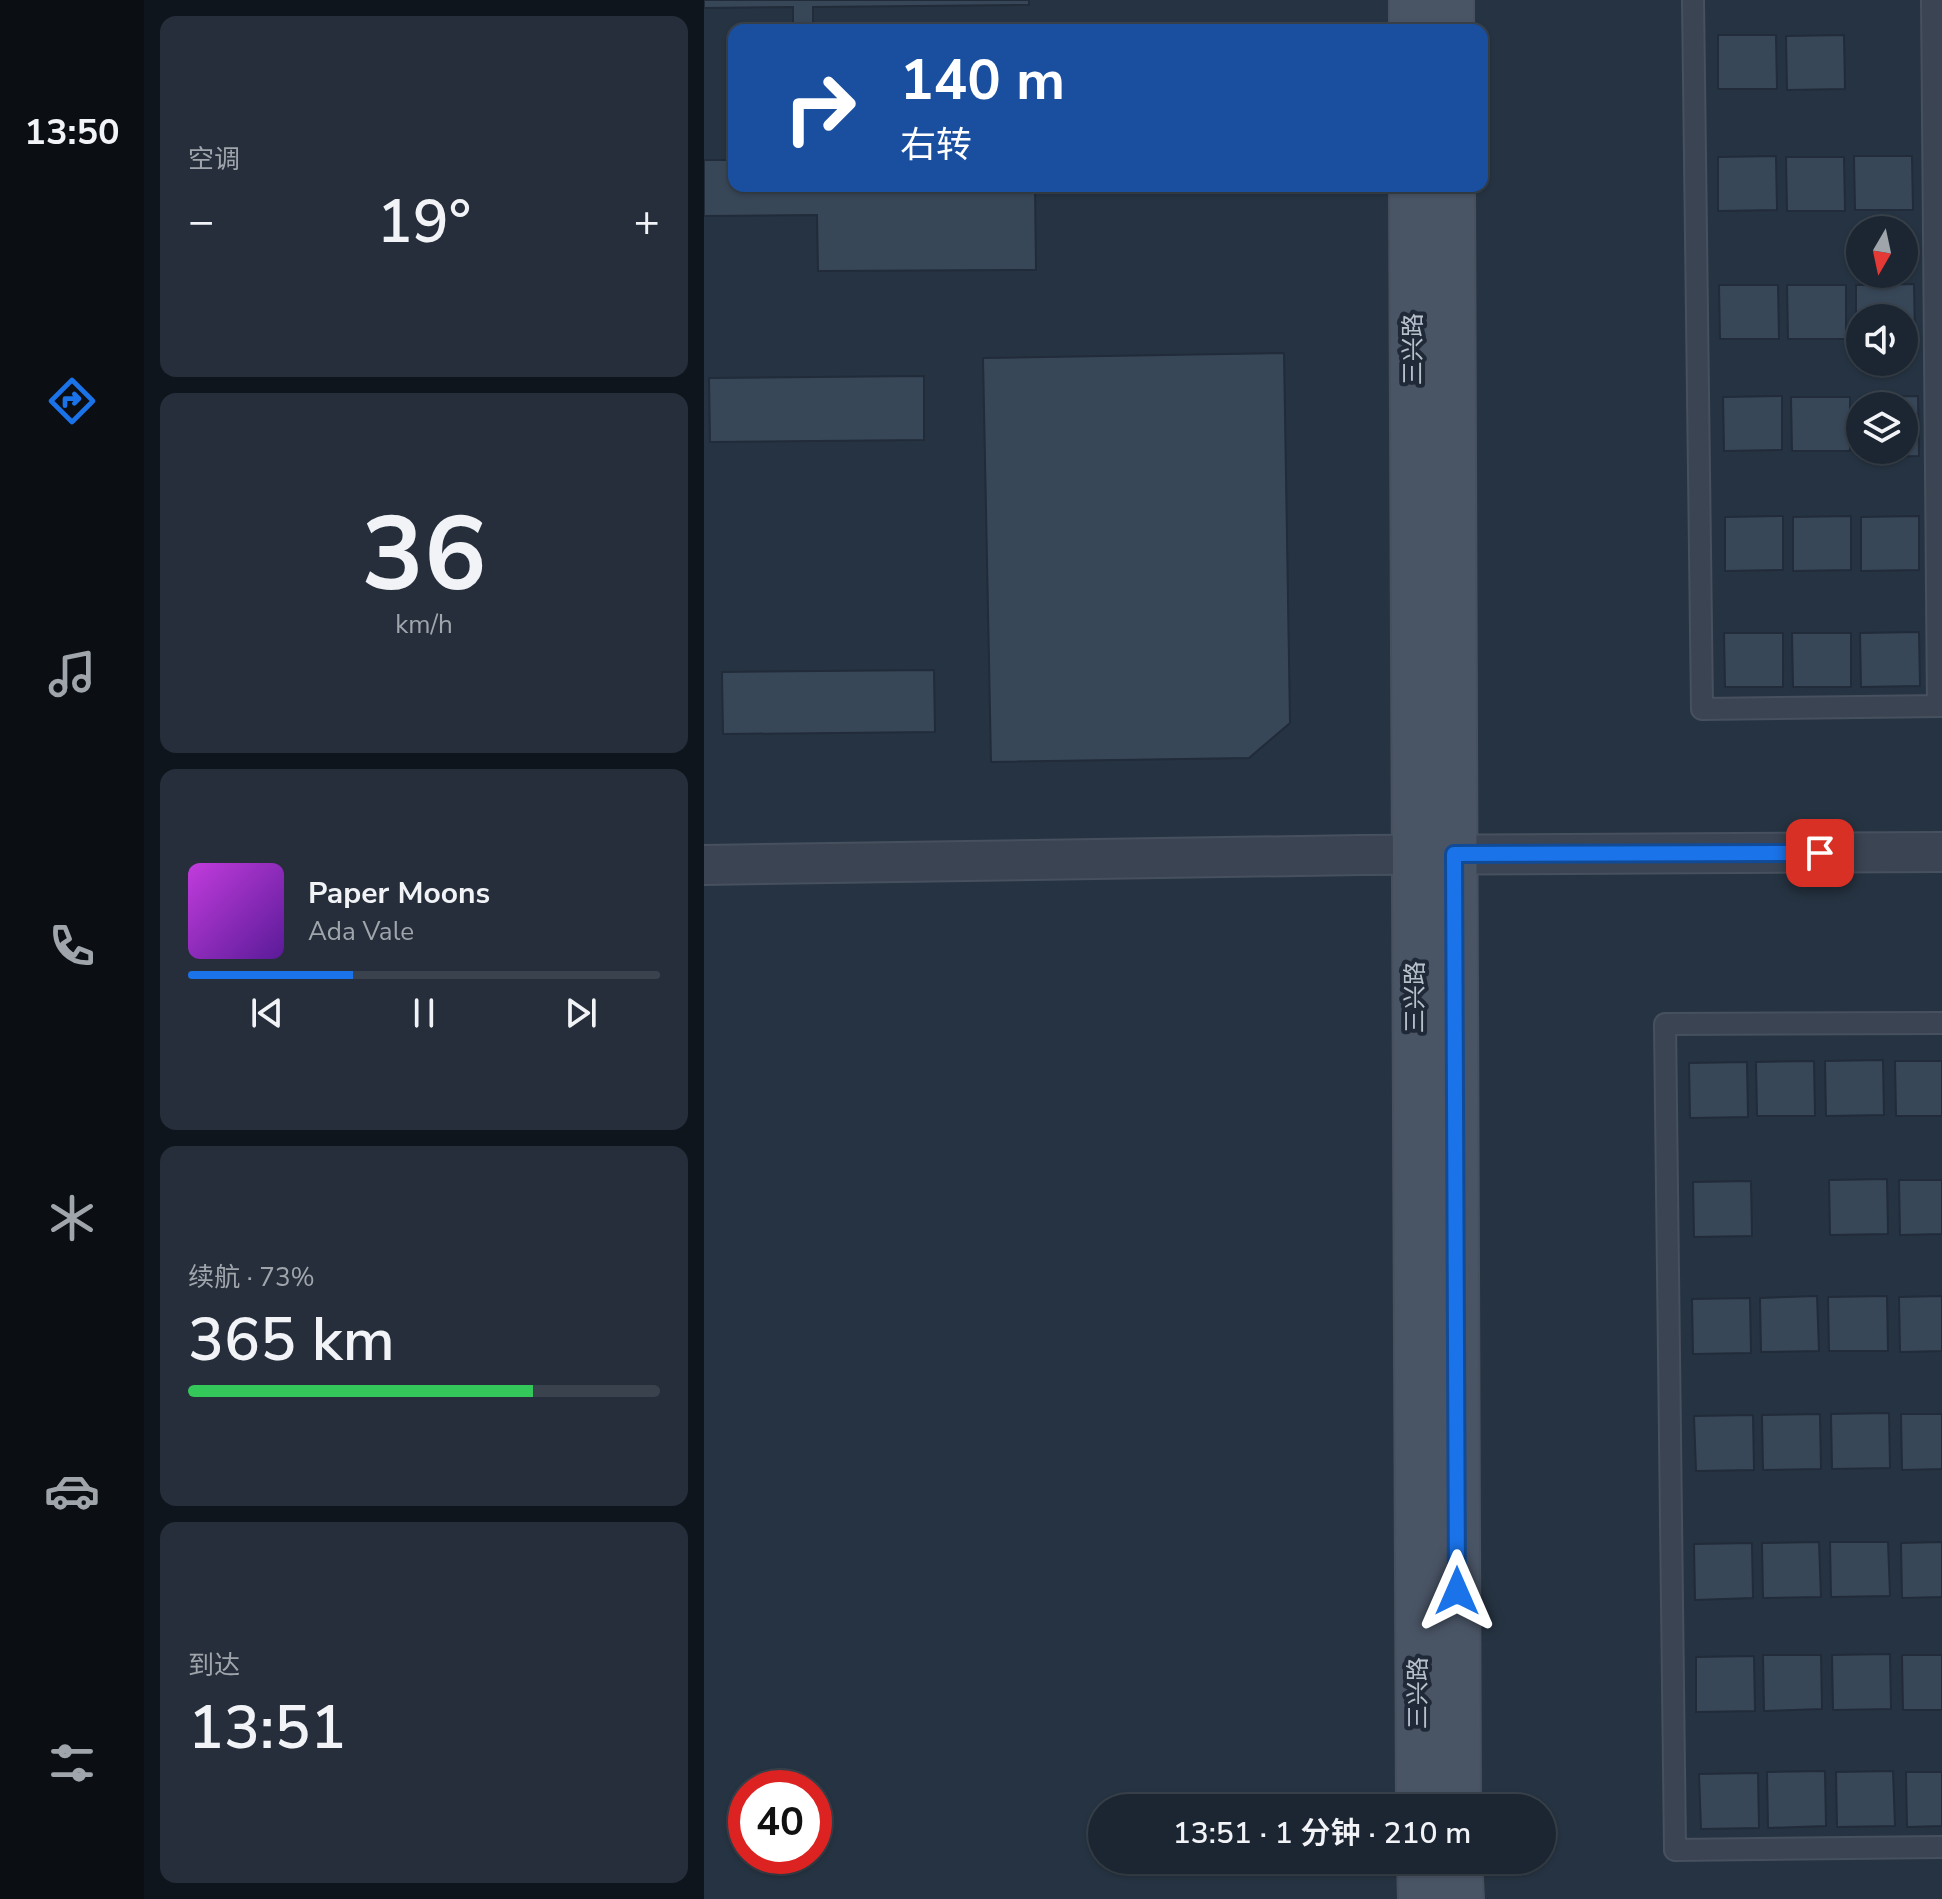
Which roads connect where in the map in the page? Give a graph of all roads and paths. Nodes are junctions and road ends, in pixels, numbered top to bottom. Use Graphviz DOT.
graph roads {
  1 [pos="1412,0"];
  2 [pos="1451,0"];
  3 [pos="1693,0"];
  4 [pos="1932,0"];
  5 [pos="1412,24"];
  6 [pos="1451,24"];
  7 [pos="1412,192"];
  8 [pos="1452,192"];
  9 [pos="1940,706"];
  10 [pos="1942,852"];
  11 [pos="1434,854"];
  12 [pos="704,865"];
  13 [pos="1942,1023"];
  14 [pos="1419,1794"];
  15 [pos="1458,1794"];
  16 [pos="1942,1847"];
  17 [pos="1420,1874"];
  18 [pos="1460,1874"];
  19 [pos="1421,1899"];
  20 [pos="1461,1899"];
  1 -- 5 [label="street"];
  2 -- 6 [label="street"];
  3 -- 9 [label="lane"];
  4 -- 9 [label="lane"];
  7 -- 11 [label="street, 三兴路"];
  8 -- 11 [label="street, 三兴路"];
  10 -- 11 [label="street"];
  11 -- 12 [label="street"];
  11 -- 14 [label="street, 三兴路"];
  11 -- 15 [label="street, 三兴路"];
  13 -- 16 [label="lane"];
  17 -- 19 [label="street"];
  18 -- 20 [label="street"];
}
